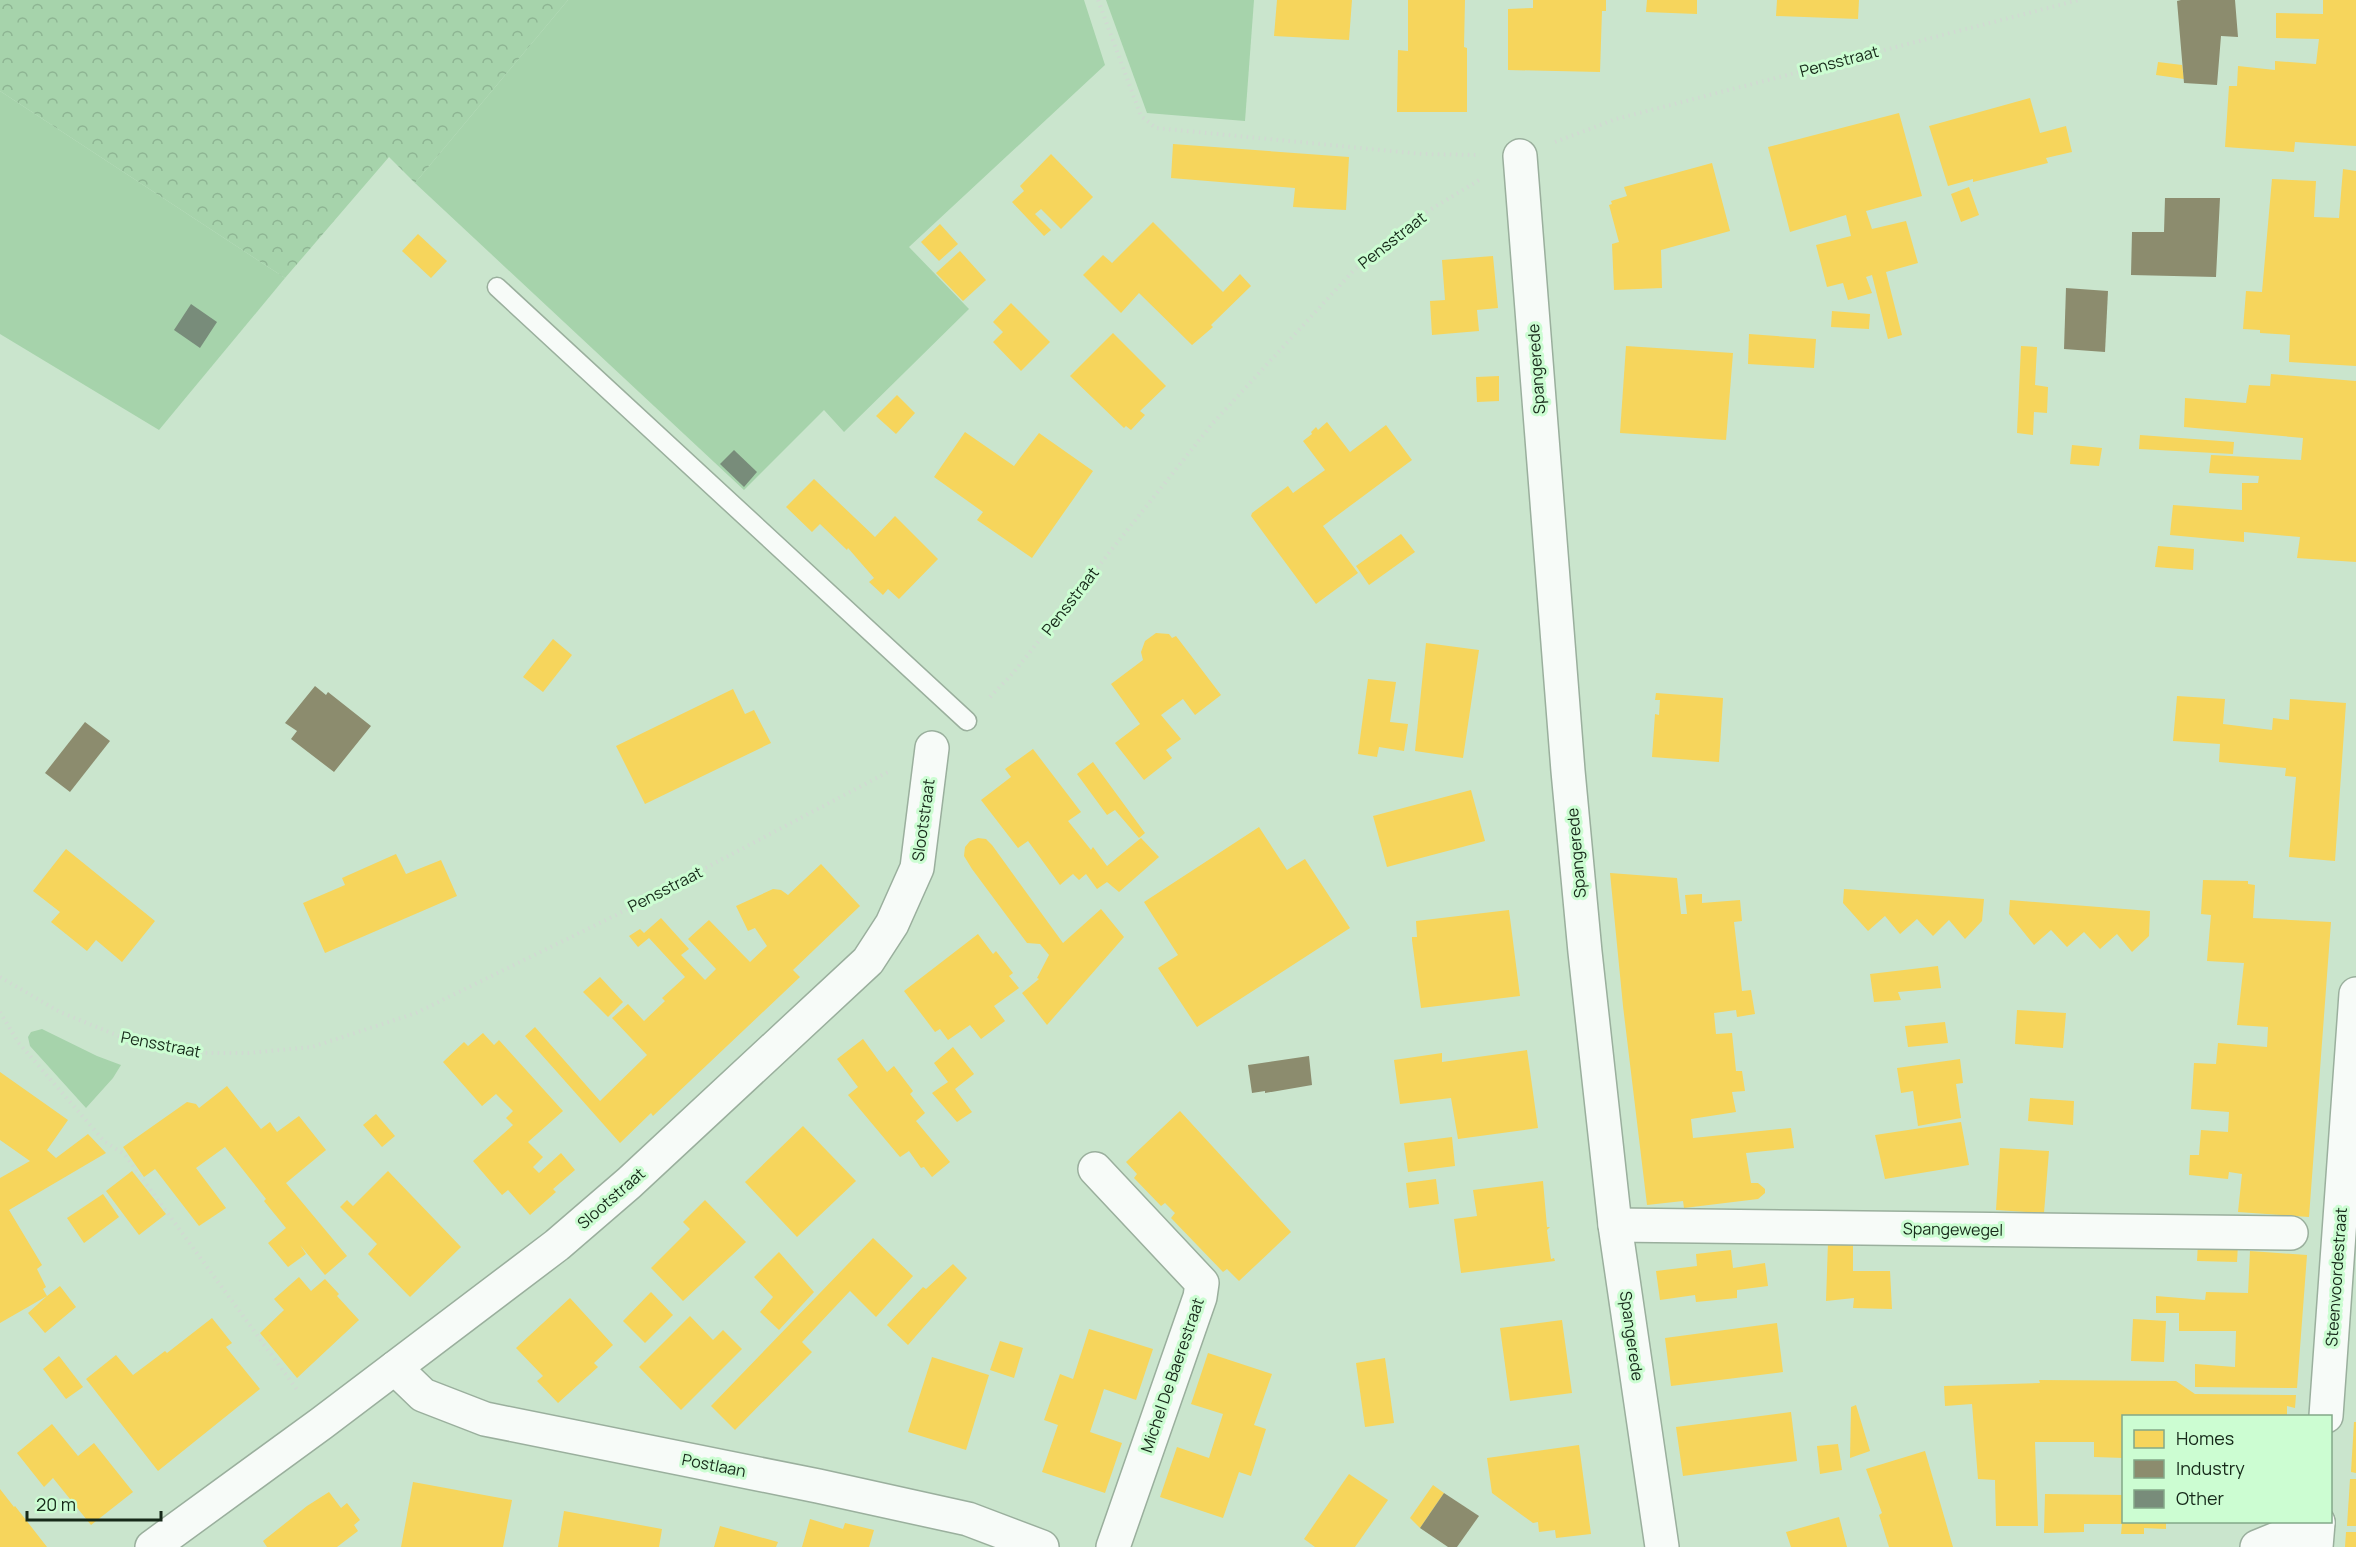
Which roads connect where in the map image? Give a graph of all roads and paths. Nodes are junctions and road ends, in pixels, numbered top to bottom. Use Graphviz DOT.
graph roads {
  1 [pos="1098,0"];
  2 [pos="2079,0"];
  3 [pos="1520,156"];
  4 [pos="497,287"];
  5 [pos="967,721"];
  6 [pos="932,748"];
  7 [pos="0,977"];
  8 [pos="2356,994"];
  9 [pos="0,1012"];
  10 [pos="1095,1169"];
  11 [pos="1615,1225"];
  12 [pos="2291,1233"];
  13 [pos="396,1368"];
  14 [pos="2326,1415"];
  15 [pos="322,1423"];
  16 [pos="2318,1530"];
  17 [pos="152,1547"];
  18 [pos="1042,1547"];
  19 [pos="1113,1547"];
  20 [pos="1662,1547"];
  21 [pos="2258,1547"];
  1 -- 3 [label="path"];
  2 -- 3 [label="path, Pensstraat"];
  3 -- 5 [label="path, Pensstraat"];
  3 -- 11 [label="street, Spangerede"];
  4 -- 5 [label="lane"];
  6 -- 7 [label="path, Pensstraat"];
  6 -- 13 [label="street, Slootstraat"];
  8 -- 14 [label="street, Steenvoordestraat"];
  9 -- 15 [label="path"];
  10 -- 19 [label="street, Michel De Baerestraat"];
  11 -- 12 [label="street, Spangewegel"];
  11 -- 20 [label="street, Spangerede"];
  13 -- 15 [label="street, Slootstraat"];
  13 -- 18 [label="street, Postlaan"];
  15 -- 17 [label="street, Slootstraat"];
  16 -- 21 [label="street"];
}
